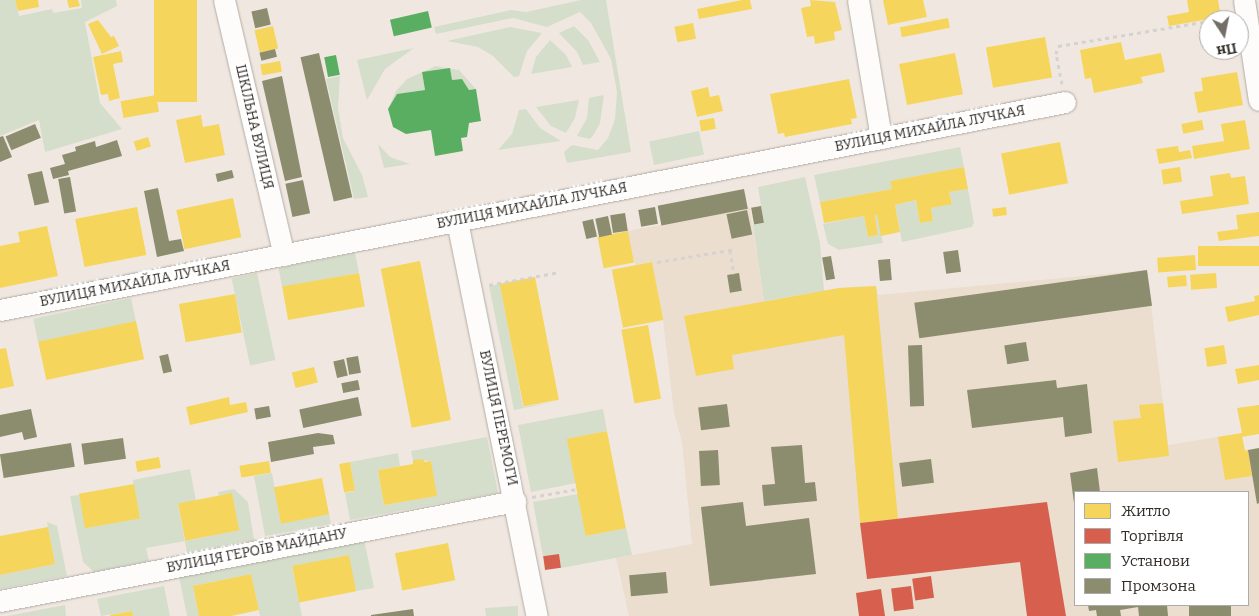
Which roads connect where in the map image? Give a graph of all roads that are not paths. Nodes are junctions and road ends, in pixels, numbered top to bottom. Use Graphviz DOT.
graph roads {
  1 [pos="224,0"];
  2 [pos="858,0"];
  3 [pos="1244,0"];
  4 [pos="1259,100"];
  5 [pos="1065,102"];
  6 [pos="881,138"];
  7 [pos="457,221"];
  8 [pos="284,255"];
  9 [pos="0,310"];
  10 [pos="514,501"];
  11 [pos="0,601"];
  12 [pos="537,616"];
  1 -- 8 [label="street, ШКІЛЬНА ВУЛИЦЯ"];
  2 -- 6 [label="street"];
  3 -- 4 [label="street"];
  5 -- 6 [label="street, ВУЛИЦЯ МИХАЙЛА ЛУЧКАЯ"];
  6 -- 7 [label="street, ВУЛИЦЯ МИХАЙЛА ЛУЧКАЯ"];
  7 -- 8 [label="street, ВУЛИЦЯ МИХАЙЛА ЛУЧКАЯ"];
  7 -- 10 [label="street, ВУЛИЦЯ ПЕРЕМОГИ"];
  8 -- 9 [label="street, ВУЛИЦЯ МИХАЙЛА ЛУЧКАЯ"];
  10 -- 11 [label="street, ВУЛИЦЯ ГЕРОЇВ МАЙДАНУ"];
  10 -- 12 [label="street, ВУЛИЦЯ ПЕРЕМОГИ"];
}
